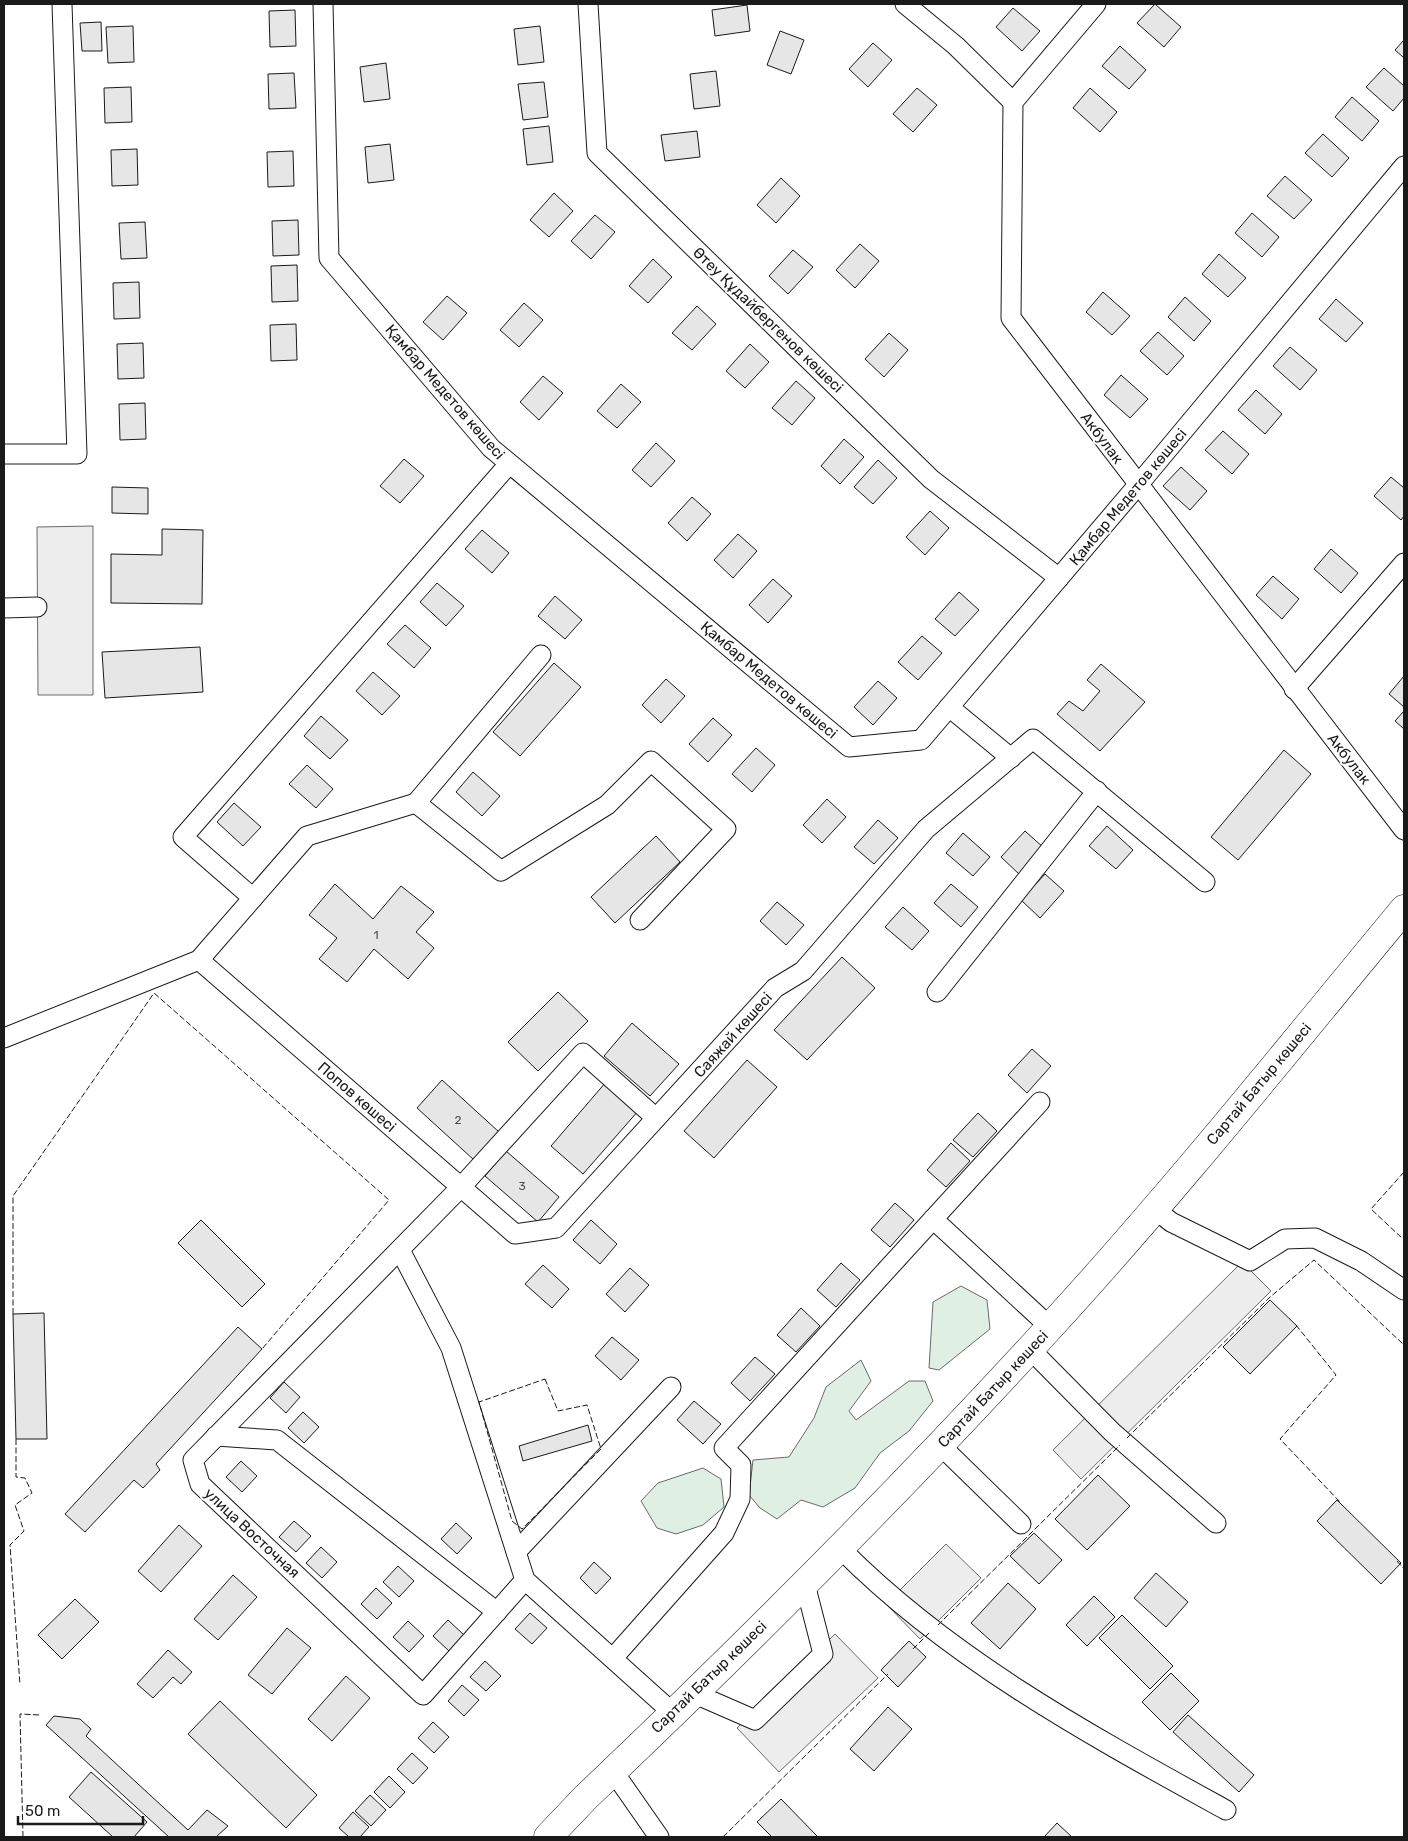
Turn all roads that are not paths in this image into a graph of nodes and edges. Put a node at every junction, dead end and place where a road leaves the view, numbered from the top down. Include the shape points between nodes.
1 (62, 4) edge
2 (323, 4) edge
3 (588, 4) edge
4 (905, 4) edge
5 (1096, 4) edge
6 (1012, 102) junction
7 (1404, 166) edge
8 (4, 454) edge
9 (509, 464) junction
10 (1138, 485) junction
11 (1404, 563) edge
12 (1059, 578) junction
13 (4, 608) edge
14 (37, 608) dead end
15 (541, 655) dead end
16 (1294, 689) junction
17 (949, 707) junction
18 (1011, 758) junction
19 (1097, 792) junction
20 (416, 803) junction
21 (1404, 830) edge
22 (1205, 882) dead end
23 (252, 898) junction
24 (1404, 909) edge
25 (640, 920) dead end
26 (198, 960) junction
27 (937, 992) dead end
28 (4, 1038) edge
29 (1040, 1102) dead end
30 (656, 1118) junction
31 (461, 1187) junction
32 (1155, 1209) junction
33 (933, 1219) junction
34 (515, 1234) joint
35 (400, 1250) junction
36 (1404, 1290) edge
37 (1050, 1327) junction
38 (1030, 1349) junction
39 (671, 1387) dead end
40 (216, 1436) junction
41 (940, 1445) junction
42 (1216, 1523) dead end
43 (1021, 1524) dead end
44 (841, 1549) junction
45 (516, 1552) junction
46 (525, 1580) junction
47 (804, 1584) junction
48 (497, 1612) junction
49 (613, 1658) junction
50 (693, 1693) junction
51 (673, 1713) junction
52 (613, 1771) junction
53 (1226, 1810) dead end
54 (655, 1836) edge
55 (548, 1837) edge

1 - 8 street via 77,454
2 - 9 street, Қамбар Медетов көшесі via 329,258 491,448
3 - 12 street, Өтеу Құдайбергенов көшесі via 597,154 931,479
4 - 6 street via 956,46
5 - 6 street
6 - 10 street, Акбулак via 1011,318
7 - 10 street, Қамбар Медетов көшесі
9 - 17 street, Қамбар Медетов көшесі via 849,747 921,740
9 - 23 street via 183,837
10 - 12 street, Қамбар Медетов көшесі
10 - 16 street, Акбулак
11 - 16 street
12 - 17 street, Қамбар Медетов көшесі
13 - 14 street
15 - 20 street
16 - 21 street, Акбулак
17 - 18 street
18 - 19 street, Саяжай көшесі via 1033,739
18 - 30 street, Саяжай көшесі via 926,829 803,971 775,988
19 - 22 street
19 - 27 street
20 - 23 street via 307,836
20 - 25 street via 501,871 607,805 651,760 726,829
23 - 26 street
24 - 32 highway, Сартай Батыр көшесі
26 - 28 street
26 - 31 street, Попов көшесі
29 - 33 street
30 - 31 street, улица Восточная via 583,1053
30 - 34 street, Саяжай көшесі via 556,1228
31 - 34 street, Попов көшесі
31 - 35 street, улица Восточная
32 - 36 street via 1171,1222 1250,1261 1285,1239 1315,1238 1362,1261
32 - 37 highway, Сартай Батыр көшесі
33 - 37 street
33 - 49 street via 724,1448 741,1466 740,1499 724,1533
35 - 40 street, улица Восточная
35 - 45 street via 451,1348
37 - 38 highway, Сартай Батыр көшесі
38 - 41 highway, Сартай Батыр көшесі
38 - 42 street via 1112,1432
39 - 45 street
40 - 48 street via 277,1440
40 - 48 street, улица Восточная via 193,1460 200,1484 423,1695
41 - 43 street
41 - 44 highway, Сартай Батыр көшесі
44 - 47 highway, Сартай Батыр көшесі
44 - 53 street via 886,1594 978,1664 1095,1738
45 - 46 street
46 - 48 street, улица Восточная
46 - 49 street
47 - 50 highway, Сартай Батыр көшесі
47 - 50 street via 823,1654 754,1720
49 - 51 street
50 - 51 highway, Сартай Батыр көшесі
51 - 52 highway, Сартай Батыр көшесі
52 - 54 street
52 - 55 highway, Сартай Батыр көшесі

